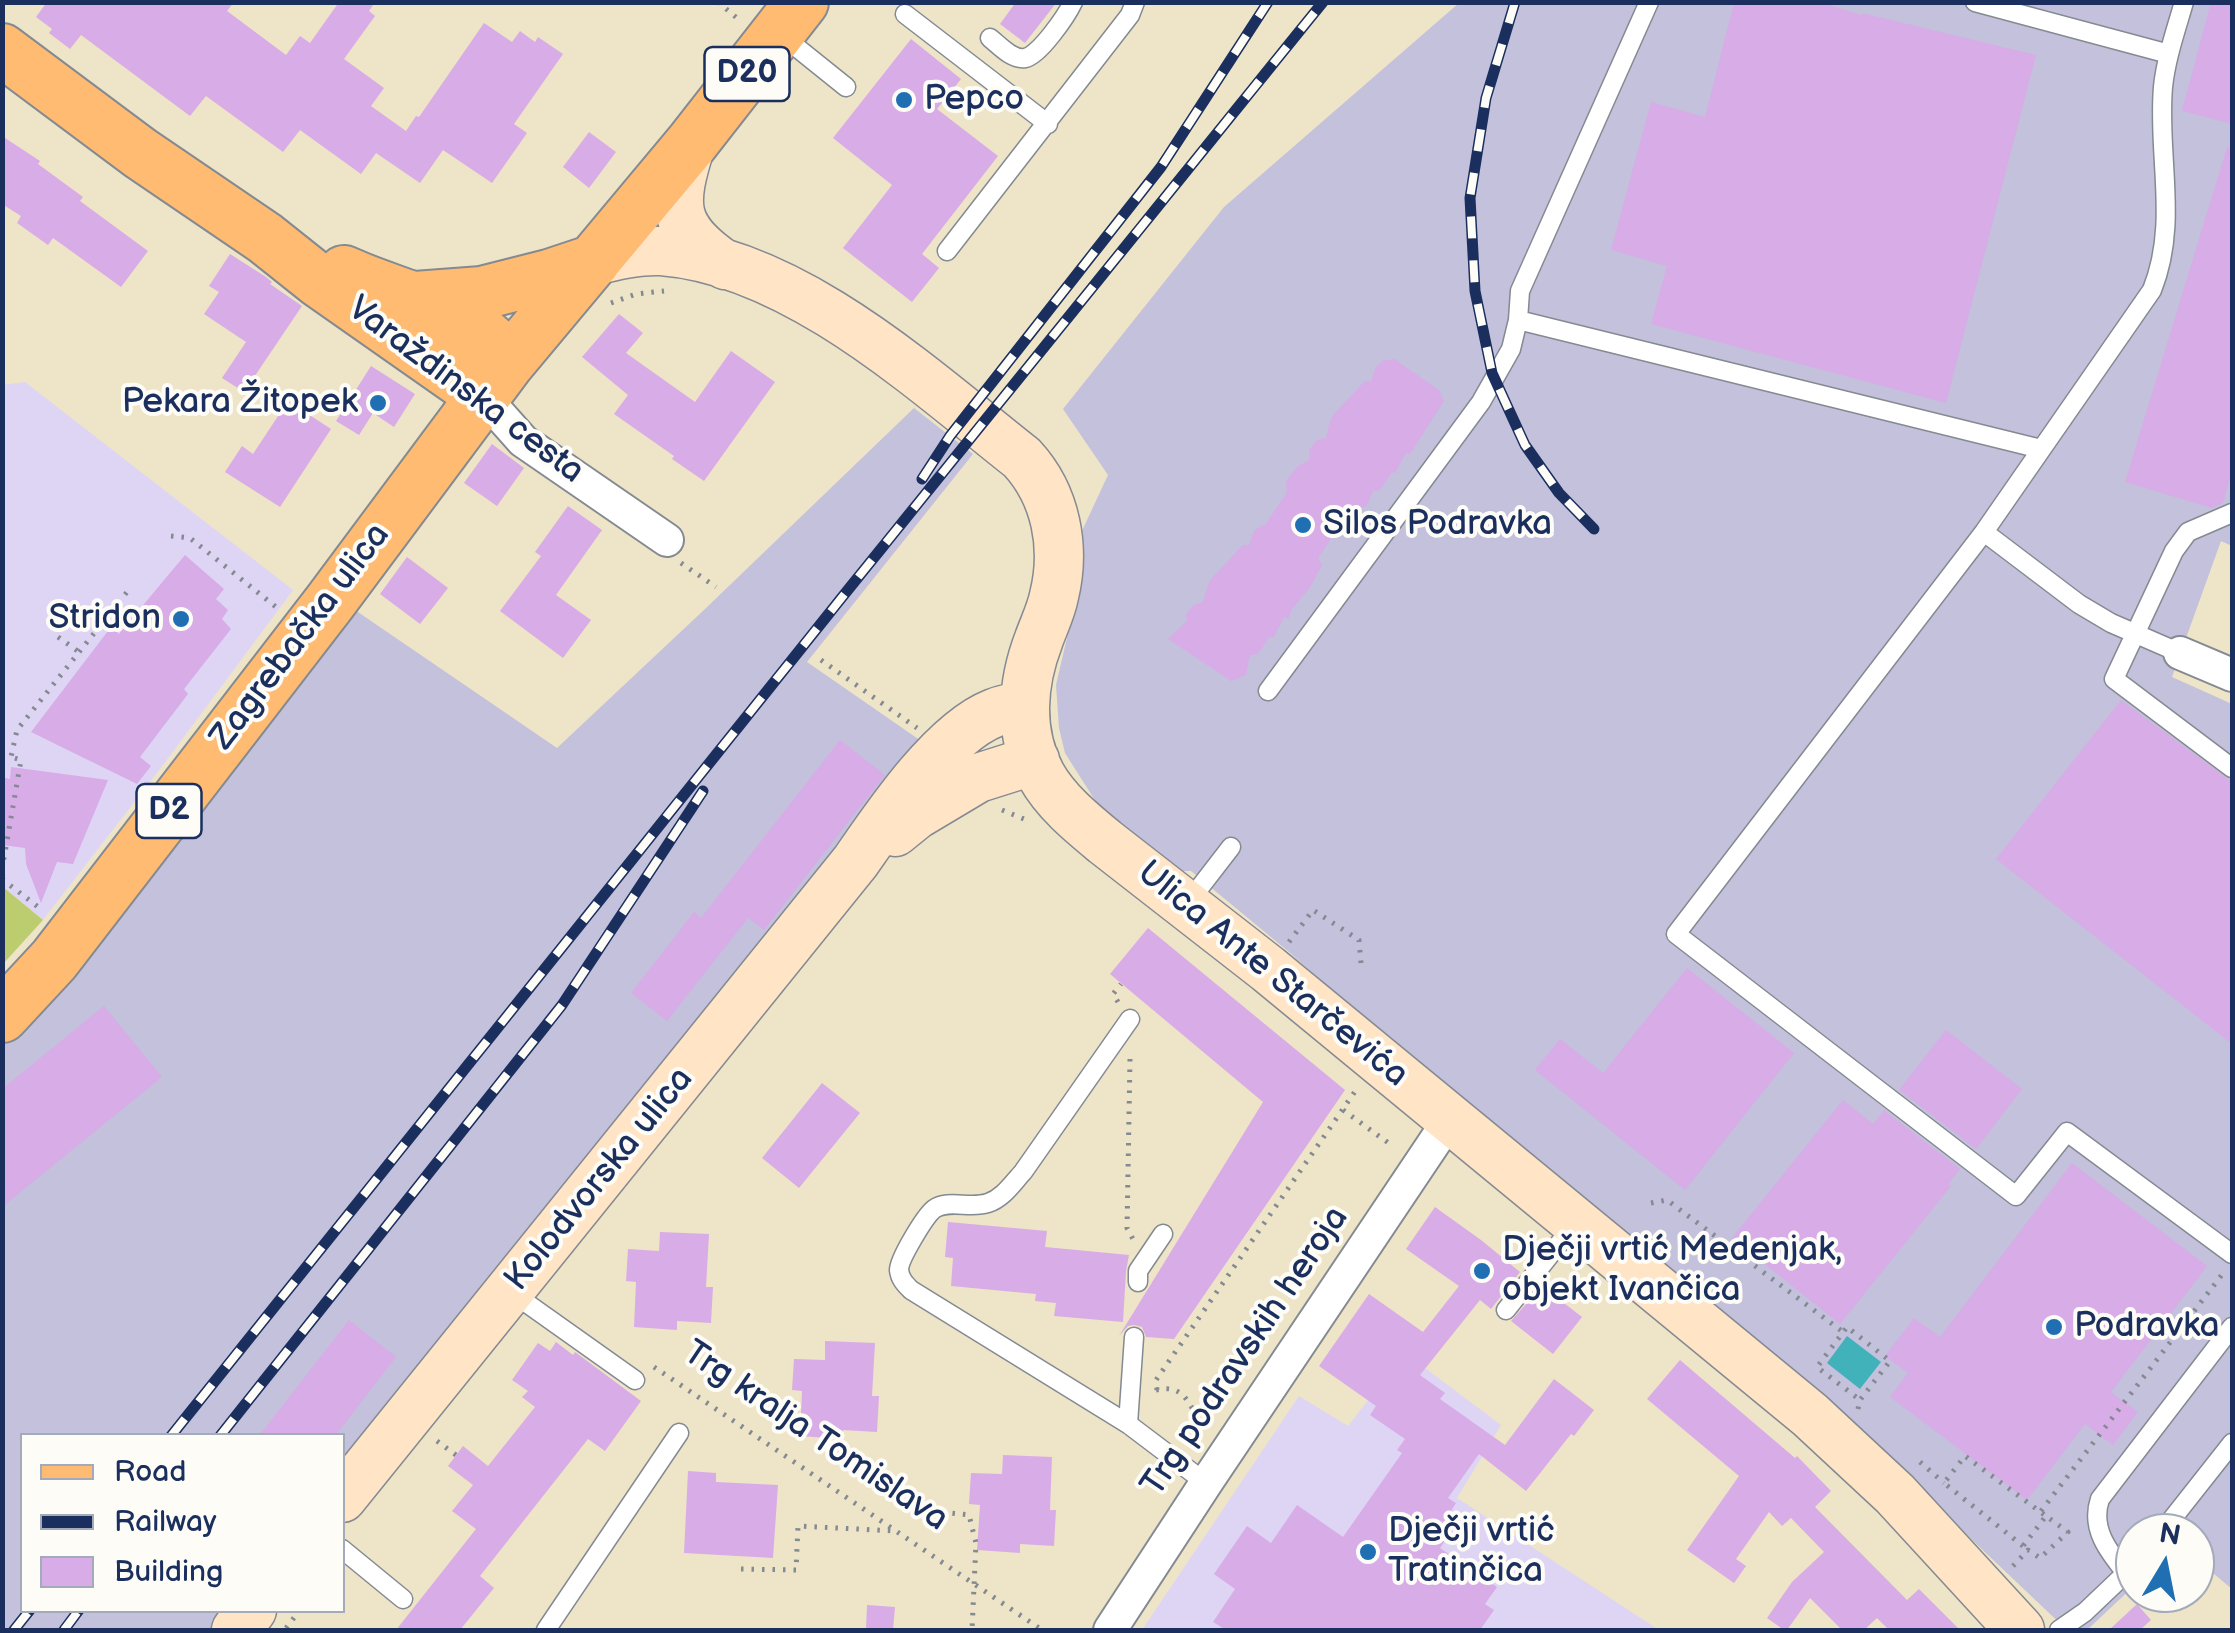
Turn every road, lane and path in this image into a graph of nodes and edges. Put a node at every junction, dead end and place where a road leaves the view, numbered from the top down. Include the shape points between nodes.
1 (718, 2) edge
2 (1073, 2) edge
3 (1134, 2) edge
4 (1650, 2) edge
5 (1974, 2) edge
6 (2184, 2) edge
7 (904, 14) dead end
8 (776, 21) edge
9 (990, 38) dead end
10 (2170, 54) junction
11 (9, 68) edge
12 (846, 87) dead end
13 (1048, 124) junction
14 (690, 144) junction
15 (264, 238) junction
16 (948, 251) dead end
17 (594, 261) junction
18 (726, 265) junction
19 (673, 291) dead end
20 (410, 299) junction
21 (597, 313) dead end
22 (1518, 320) junction
23 (496, 380) junction
24 (2041, 449) junction
25 (2232, 513) edge
26 (1984, 532) junction
27 (172, 536) dead end
28 (668, 540) joint
29 (716, 587) dead end
30 (127, 592) dead end
31 (286, 615) dead end
32 (2135, 633) junction
33 (58, 637) dead end
34 (79, 652) junction
35 (2180, 653) joint
36 (822, 660) dead end
37 (2232, 675) edge
38 (1268, 691) dead end
39 (1024, 706) junction
40 (923, 732) dead end
41 (2, 756) edge
42 (11, 758) junction
43 (1035, 760) junction
44 (2232, 768) edge
45 (1232, 847) dead end
46 (856, 862) junction
47 (2, 870) edge
48 (2, 878) edge
49 (1187, 904) junction
50 (52, 918) dead end
51 (1295, 934) dead end
52 (1361, 963) dead end
53 (1121, 984) dead end
54 (2, 1016) edge
55 (1130, 1019) junction
56 (1360, 1084) dead end
57 (1342, 1110) junction
58 (1450, 1120) junction
59 (1394, 1147) dead end
60 (1650, 1203) dead end
61 (1576, 1223) junction
62 (1163, 1234) dead end
63 (2230, 1261) edge
64 (1145, 1262) junction
65 (1138, 1282) dead end
66 (510, 1291) junction
67 (1506, 1310) dead end
68 (2232, 1327) edge
69 (1843, 1332) junction
70 (1134, 1337) dead end
71 (650, 1365) dead end
72 (634, 1380) dead end
73 (1860, 1400) junction
74 (1871, 1421) dead end
75 (1128, 1424) junction
76 (1206, 1430) dead end
77 (679, 1432) dead end
78 (437, 1441) dead end
79 (2232, 1443) edge
80 (456, 1455) dead end
81 (1915, 1458) dead end
82 (1206, 1483) junction
83 (1944, 1483) junction
84 (345, 1494) edge
85 (942, 1512) dead end
86 (2043, 1513) junction
87 (2177, 1513) edge
88 (896, 1532) junction
89 (2025, 1548) junction
90 (345, 1551) edge
91 (2115, 1556) edge
92 (2011, 1568) dead end
93 (741, 1569) dead end
94 (2115, 1582) edge
95 (974, 1584) junction
96 (403, 1599) dead end
97 (546, 1630) edge
98 (972, 1630) edge
99 (1042, 1630) edge
100 (1110, 1630) edge
101 (2020, 1630) edge
102 (2060, 1630) edge

1 - 8 path
2 - 9 lane via 1032,56 1015,56
3 - 13 lane
4 - 22 lane via 1520,291
5 - 10 lane
6 - 10 lane
7 - 13 lane
8 - 12 lane
8 - 14 main road, D20
10 - 24 lane via 2163,86 2167,232 2161,268 2140,309
11 - 15 main road, Varaždinska cesta
13 - 16 lane
14 - 17 main road, D20
14 - 18 main road, Ulica Ante Starčevića via 678,188 685,228
15 - 20 main road, Varaždinska cesta
15 - 23 main road, Varaždinska cesta via 319,281
17 - 18 main road, Ulica Ante Starčevića via 660,251
17 - 20 main road via 482,293
17 - 23 main road, D20
18 - 39 main road, Ulica Ante Starčevića via 779,286 854,330 1036,474 1054,516 1060,557
19 - 21 path via 636,294
20 - 23 main road, Varaždinska cesta via 480,331 502,350
22 - 24 lane
22 - 38 lane via 1511,349 1481,402
23 - 28 street, Varaždinska cesta via 523,440
23 - 54 main road, Zagrebačka ulica / D2 via 54,960
24 - 26 lane
25 - 32 lane via 2188,532
26 - 32 lane via 2079,604
26 - 63 lane via 1676,934 2016,1196 2066,1132
27 - 31 path via 190,538
28 - 29 path via 672,556
30 - 34 path
32 - 35 lane
32 - 44 lane via 2114,679
33 - 34 path
34 - 42 path via 17,730
35 - 37 street
36 - 40 path
39 - 43 main road, Ulica Ante Starčevića
39 - 46 main road, Kolodvorska ulica via 993,713 956,737
41 - 42 path
42 - 47 path via 21,760
43 - 46 main road, Kolodvorska ulica via 962,787
43 - 49 main road, Ulica Ante Starčevića via 1080,822
45 - 49 lane
46 - 66 main road, Kolodvorska ulica
48 - 50 path
49 - 58 main road, Ulica Ante Starčevića via 1313,997
51 - 52 path via 1313,910 1359,940
53 - 55 path via 1113,994
55 - 64 path via 1127,1228
55 - 75 lane via 1003,1195 986,1204 932,1210 899,1272 911,1290
56 - 57 path
57 - 59 path
57 - 76 path via 1156,1380 1156,1390 1184,1396
58 - 61 main road, Ulica Ante Starčevića
58 - 82 street, Trg podravskih heroja
60 - 69 path via 1668,1200
61 - 67 lane
61 - 101 main road, Ulica Ante Starčevića via 1620,1249 1810,1415 1895,1494
62 - 64 lane
63 - 86 path
64 - 65 lane
66 - 72 lane
66 - 84 main road, Kolodvorska ulica
68 - 91 lane via 2100,1499 2098,1527
69 - 73 path via 1817,1366
69 - 73 path via 1847,1327 1890,1361
70 - 75 lane
71 - 88 path, Trg kralja Tomislava
73 - 74 path via 1857,1408
75 - 82 lane
77 - 97 lane, Trg kralja Tomislava
78 - 80 path
79 - 87 lane
81 - 83 path
82 - 100 street, Trg podravskih heroja
83 - 86 path via 1965,1456
83 - 89 path
85 - 95 path via 968,1515 976,1543
86 - 89 path
86 - 89 path via 2068,1532 2040,1558
88 - 93 path via 798,1526 796,1570
88 - 95 path, Trg kralja Tomislava
89 - 92 path
90 - 96 lane
94 - 102 lane
95 - 98 path
95 - 99 path, Trg kralja Tomislava

